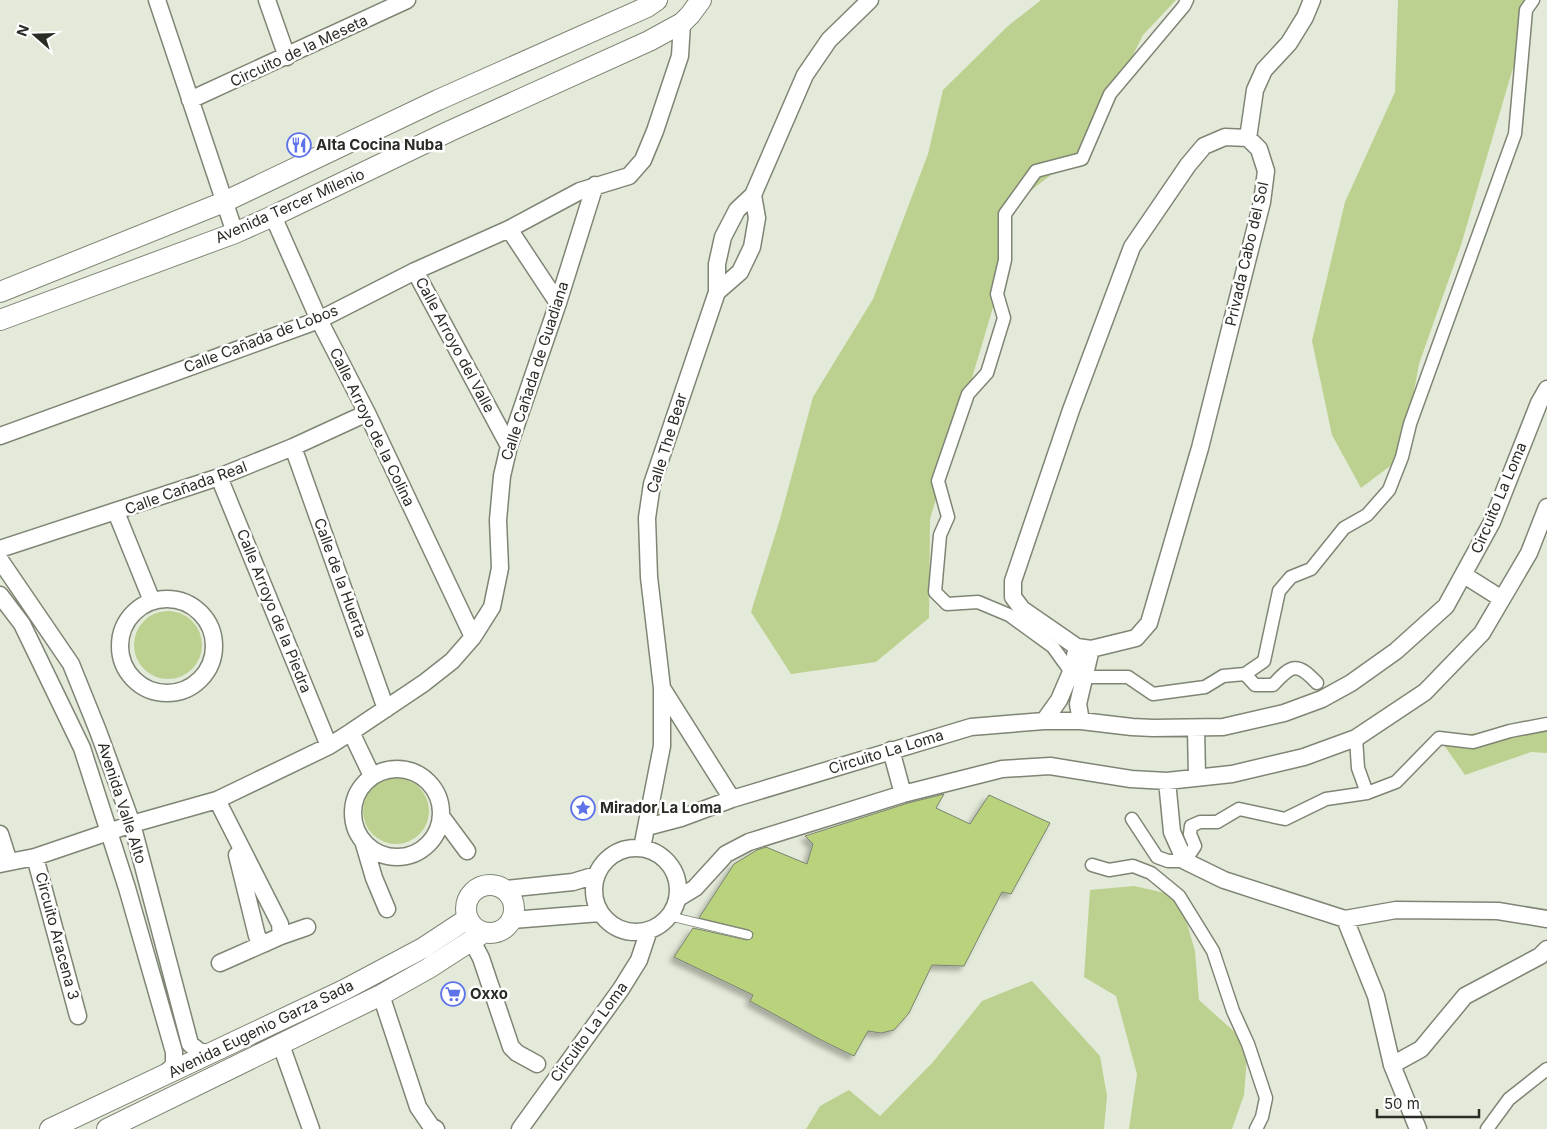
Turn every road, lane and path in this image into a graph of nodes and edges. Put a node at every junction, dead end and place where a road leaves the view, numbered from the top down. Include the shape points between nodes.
1 (157, 0) edge
2 (267, 0) edge
3 (407, 0) edge
4 (657, 0) edge
5 (701, 0) edge
6 (870, 0) edge
7 (1187, 0) edge
8 (1312, 0) edge
9 (1533, 0) edge
10 (387, 5) edge
11 (682, 23) junction
12 (286, 57) junction
13 (190, 100) junction
14 (438, 100) junction
15 (450, 131) junction
16 (1248, 138) junction
17 (595, 185) junction
18 (753, 195) junction
19 (224, 202) junction
20 (273, 216) junction
21 (510, 228) junction
22 (235, 232) junction
23 (415, 272) junction
24 (34, 280) junction
25 (0, 292) edge
26 (717, 292) junction
27 (558, 303) junction
28 (44, 304) junction
29 (0, 320) edge
30 (319, 320) junction
31 (1547, 389) edge
32 (367, 413) junction
33 (0, 436) edge
34 (509, 446) junction
35 (293, 447) junction
36 (219, 477) junction
37 (1547, 506) edge
38 (116, 512) junction
39 (0, 550) edge
40 (0, 560) edge
41 (1464, 575) junction
42 (0, 595) edge
43 (1502, 599) junction
44 (152, 601) junction
45 (473, 637) junction
46 (1084, 648) junction
47 (1077, 674) junction
48 (1245, 674) junction
49 (1317, 683) dead end
50 (662, 688) junction
51 (386, 709) junction
52 (1044, 721) junction
53 (1081, 721) junction
54 (1547, 724) edge
55 (1196, 728) junction
56 (351, 732) junction
57 (1356, 738) junction
58 (329, 746) junction
59 (891, 750) junction
60 (372, 776) junction
61 (1197, 777) junction
62 (1159, 780) junction
63 (1367, 793) junction
64 (903, 794) junction
65 (732, 799) junction
66 (217, 800) junction
67 (442, 816) junction
68 (1132, 819) dead end
69 (132, 824) junction
70 (229, 826) junction
71 (647, 827) junction
72 (109, 832) junction
73 (0, 834) edge
74 (364, 844) junction
75 (642, 848) junction
76 (467, 851) dead end
77 (35, 856) junction
78 (1185, 861) junction
79 (1168, 862) junction
80 (4, 863) edge
81 (1092, 865) dead end
82 (1151, 874) junction
83 (596, 875) junction
84 (505, 889) junction
85 (677, 899) junction
86 (387, 910) dead end
87 (600, 913) junction
88 (669, 916) junction
89 (1345, 919) junction
90 (1547, 919) edge
91 (467, 920) junction
92 (512, 920) junction
93 (307, 927) dead end
94 (649, 930) junction
95 (748, 936) dead end
96 (478, 937) junction
97 (274, 939) junction
98 (1547, 949) edge
99 (220, 963) dead end
100 (381, 995) junction
101 (348, 999) junction
102 (78, 1016) dead end
103 (281, 1045) junction
104 (210, 1054) junction
105 (537, 1064) dead end
106 (1392, 1065) junction
107 (1547, 1069) edge
108 (162, 1077) junction
109 (50, 1129) edge
110 (107, 1129) edge
111 (311, 1129) edge
112 (436, 1129) edge
113 (520, 1129) edge
114 (1256, 1129) edge
115 (1418, 1129) edge
116 (1488, 1129) edge

1 - 13 street
2 - 12 street
3 - 10 street, Circuito de la Meseta
4 - 14 street, Avenida Tercer Milenio
5 - 11 street, Avenida Tercer Milenio
6 - 18 street, Calle The Bear via 828,40 805,75
7 - 47 street via 1110,94 1082,159 1036,171 1005,214 1005,260 997,294 1004,318 987,373 968,394 938,481 948,517 940,534 935,592 947,604 978,602 1009,615 1054,647
8 - 16 street via 1289,43 1264,70 1255,90
9 - 48 street via 1526,10 1515,134 1389,490 1367,514 1344,528 1311,569 1291,577 1279,591 1264,661
10 - 12 street, Circuito de la Meseta
11 - 15 street, Avenida Tercer Milenio
11 - 17 street via 680,56 643,160 629,176
12 - 13 street, Circuito de la Meseta
13 - 19 street
14 - 15 street
14 - 19 street, Avenida Tercer Milenio
15 - 20 street, Avenida Tercer Milenio
16 - 46 street, Privada Cabo del Sol via 1259,149 1266,171 1262,202 1200,448 1149,622 1136,638
16 - 46 street via 1225,137 1204,146 1132,246 1012,581 1013,597 1022,609
17 - 21 street, Calle Cañada de Lobos
17 - 27 street, Calle Cañada de Guadiana
18 - 26 street, Calle The Bear via 737,210 723,237 717,264
18 - 26 street via 757,218 752,247 740,272
19 - 22 street
19 - 24 street, Avenida Tercer Milenio
20 - 22 street, Avenida Tercer Milenio
20 - 30 street, Calle Arroyo de la Colina
21 - 23 street, Calle Cañada de Lobos
21 - 27 street
22 - 28 street, Avenida Tercer Milenio
23 - 30 street, Calle Cañada de Lobos
23 - 34 street, Calle Arroyo del Valle
24 - 25 street, Avenida Tercer Milenio
24 - 28 street
26 - 50 street, Calle The Bear via 652,484 647,518 649,578
27 - 34 street, Calle Cañada de Guadiana
28 - 29 street, Avenida Tercer Milenio
30 - 32 street, Calle Arroyo de la Colina
30 - 33 street, Calle Cañada de Lobos
31 - 41 street, Circuito La Loma via 1492,522
32 - 35 street, Calle Cañada Real
32 - 45 street, Calle Arroyo de la Colina
34 - 45 street, Calle Cañada de Guadiana via 502,476 498,520 500,568 492,607
35 - 36 street, Calle Cañada Real
35 - 51 street, Calle de la Huerta
36 - 38 street, Calle Cañada Real
36 - 58 street, Calle Arroyo de la Piedra
37 - 43 street via 1529,553
38 - 39 street, Calle Cañada Real
38 - 44 street
40 - 69 street, Avenida Valle Alto via 71,664
41 - 43 street
41 - 55 street, Circuito La Loma via 1446,606 1396,651 1351,683 1322,699 1284,713 1223,727
42 - 72 street, Avenida Valle Alto via 22,624 82,748
43 - 57 street via 1482,633 1425,692
44 - 44 street via 140,607 123,628 120,640 123,663 143,687 168,694 182,691 194,685 210,666 214,637 209,623 192,605 168,598
45 - 51 street, Calle Cañada de Guadiana via 452,661
46 - 47 street
47 - 48 street via 1128,677 1154,694 1205,688 1223,676
47 - 52 street
47 - 53 street
48 - 49 street via 1254,685 1273,686 1293,668 1304,670
50 - 65 street, Calle The Bear
50 - 71 street, Calle The Bear via 662,746
51 - 56 street, Calle Cañada de Guadiana
52 - 53 street, Circuito La Loma
52 - 59 street, Circuito La Loma via 971,727
53 - 55 street, Circuito La Loma via 1132,728
54 - 63 street via 1473,742 1439,738 1396,782
55 - 61 street
56 - 58 street, Calle Cañada de Guadiana
56 - 60 street
57 - 61 street via 1304,757 1232,774
57 - 63 street via 1358,768
58 - 66 street, Calle Cañada de Guadiana
59 - 64 street
59 - 65 street, Circuito La Loma
60 - 67 street via 399,768 413,771 435,789
60 - 74 street via 357,794 352,816
61 - 62 street
62 - 64 street via 1131,779 1050,766 1002,769
62 - 78 street via 1172,832
63 - 78 street via 1326,799 1285,819 1238,809 1217,822 1200,822 1191,826 1190,834 1195,846
64 - 85 street via 736,848 726,854 695,888
65 - 71 street, Circuito La Loma
66 - 69 street, Calle Cañada de Guadiana
66 - 70 street
67 - 74 street via 430,842 406,856 391,857 377,853
67 - 76 street
68 - 79 street via 1157,857
69 - 72 street, Calle Cañada de Guadiana
69 - 104 street, Avenida Valle Alto via 190,1044
70 - 97 street via 280,924
70 - 97 street via 258,936 260,940
71 - 75 street, Calle The Bear
72 - 77 street, Calle Cañada de Guadiana
72 - 108 street, Avenida Valle Alto via 174,1052 174,1065
73 - 80 street
74 - 86 street
75 - 83 street via 627,848 614,854 603,862
75 - 85 street via 658,854 671,866 677,882
77 - 80 street, Calle Cañada de Guadiana
77 - 102 street, Circuito Aracena 3
78 - 79 street
78 - 89 street via 1224,880
79 - 82 street
81 - 82 street via 1109,870 1133,866
82 - 114 street via 1179,896 1213,951 1266,1098
83 - 84 street via 574,882
83 - 87 street via 594,894
84 - 91 street via 489,884 474,890 467,898
84 - 92 street via 514,903
85 - 88 street
87 - 92 street
87 - 94 street via 621,930
88 - 94 street
88 - 95 lane
89 - 90 street via 1396,910 1498,911
89 - 106 street via 1376,996
91 - 96 street
91 - 101 street, Avenida Eugenio Garza Sada
92 - 96 street via 504,929
93 - 97 street
94 - 113 street, Circuito La Loma via 639,960 621,989
96 - 100 street, Avenida Eugenio Garza Sada
96 - 105 street via 481,958 511,1047
97 - 99 street
98 - 106 street via 1540,956 1465,996 1421,1049
100 - 101 street, Avenida Eugenio Garza Sada
100 - 112 street via 418,1107
101 - 103 street, Avenida Eugenio Garza Sada
101 - 104 street, Avenida Eugenio Garza Sada
103 - 110 street, Avenida Eugenio Garza Sada
103 - 111 street
104 - 108 street, Avenida Eugenio Garza Sada
106 - 115 street
107 - 116 street via 1509,1099
108 - 109 street, Avenida Eugenio Garza Sada

